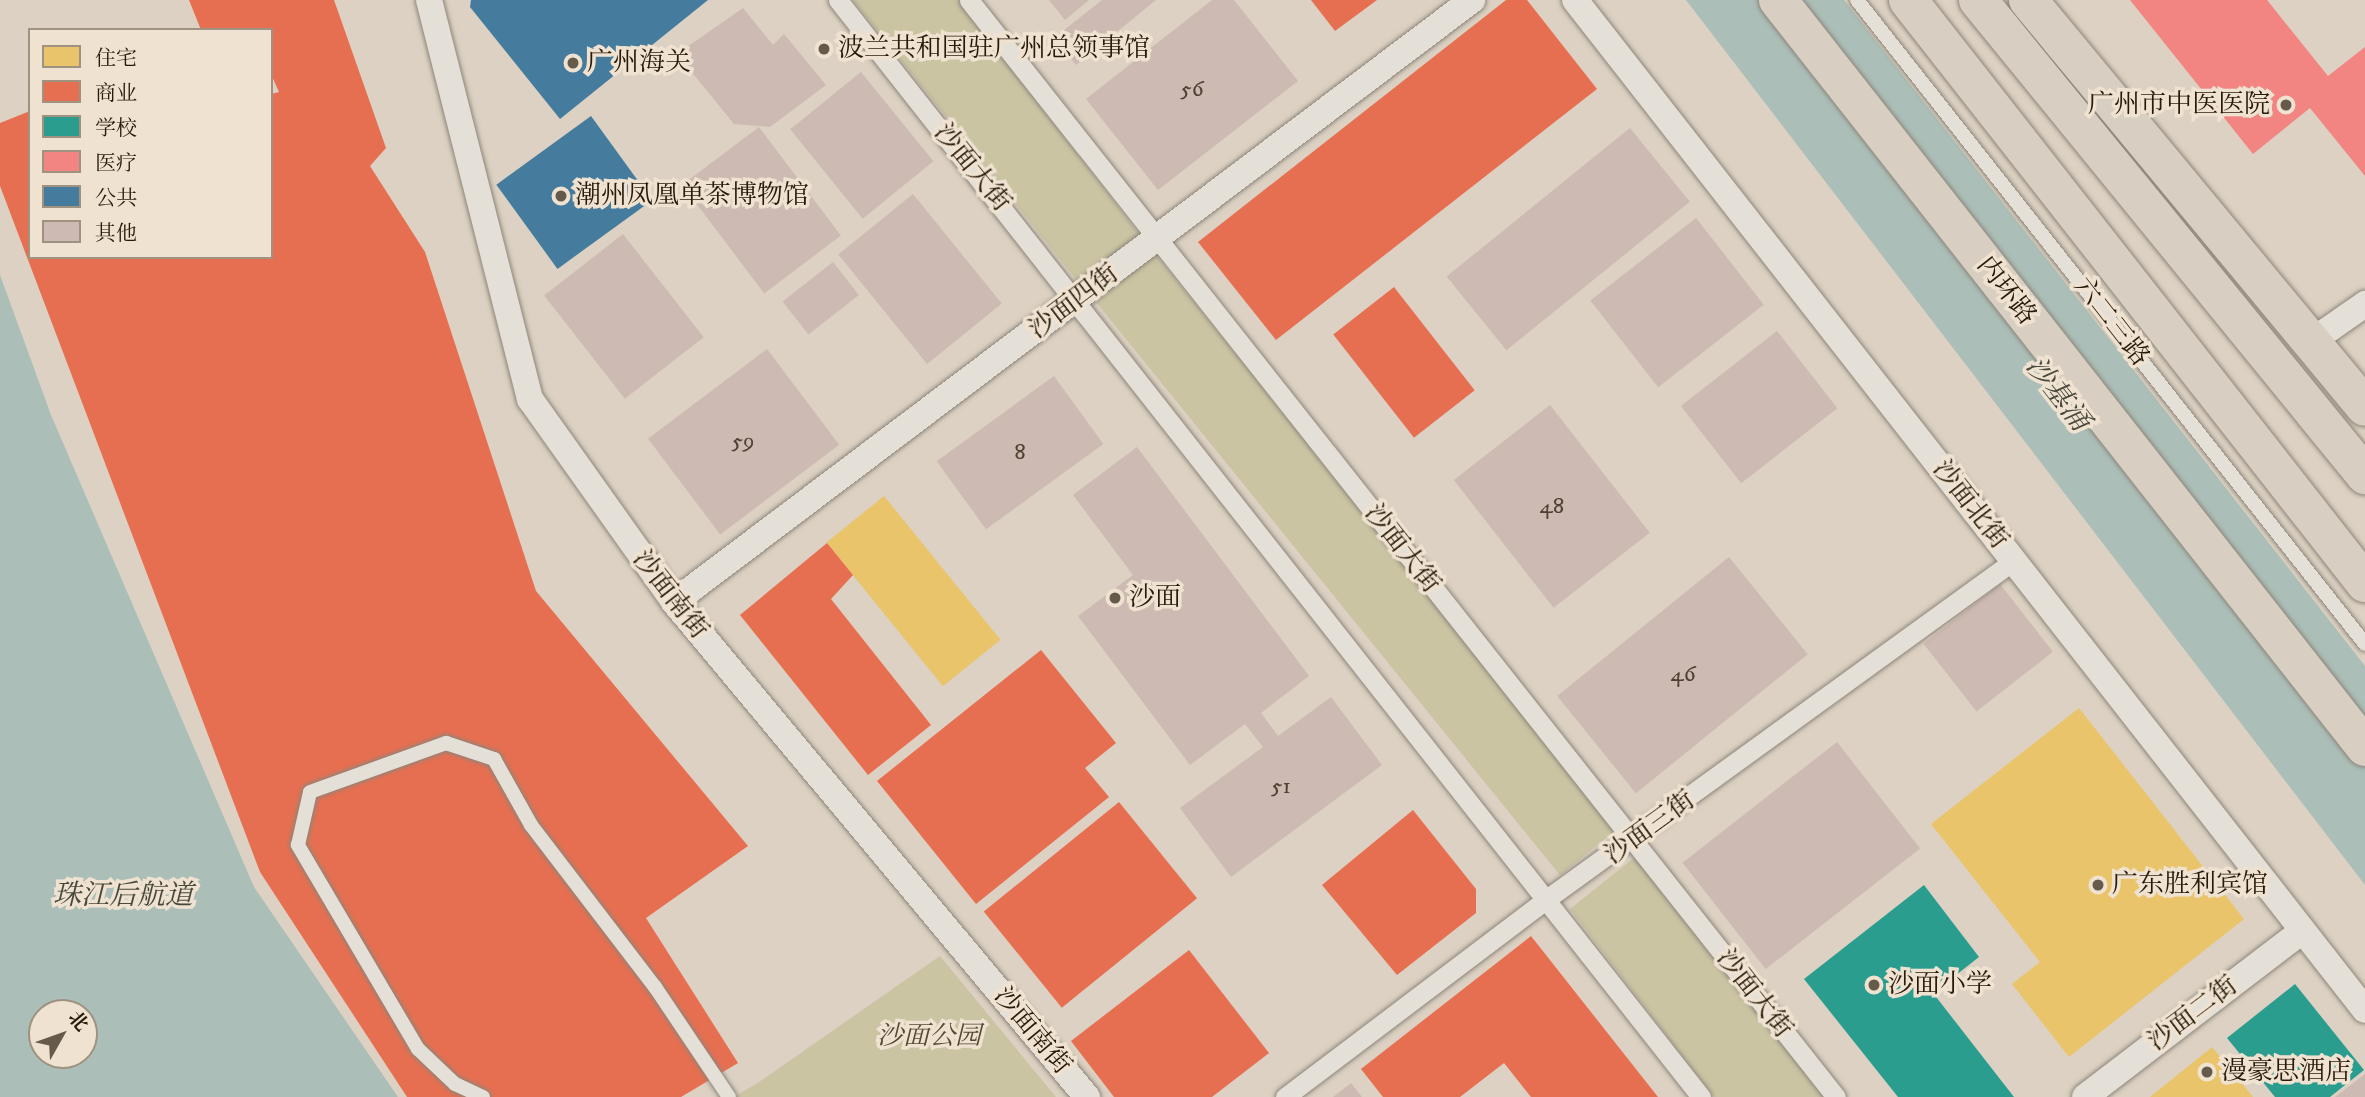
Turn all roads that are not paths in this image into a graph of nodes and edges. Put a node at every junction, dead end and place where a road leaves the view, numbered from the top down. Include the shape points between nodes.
1 (429, 0) edge
2 (838, 0) edge
3 (970, 0) edge
4 (1472, 0) edge
5 (1575, 0) edge
6 (1777, 0) edge
7 (1857, 0) edge
8 (1908, 0) edge
9 (1978, 0) edge
10 (2028, 0) edge
11 (1157, 241) junction
12 (1078, 300) junction
13 (2365, 304) edge
14 (2312, 341) junction
15 (2365, 407) edge
16 (2365, 475) edge
17 (2015, 560) junction
18 (2365, 583) edge
19 (674, 602) junction
20 (2365, 644) edge
21 (2365, 747) edge
22 (1633, 841) junction
23 (1548, 898) junction
24 (2302, 931) junction
25 (2365, 1010) edge
26 (483, 1097) edge
27 (729, 1097) edge
28 (1087, 1097) edge
29 (1285, 1097) edge
30 (1701, 1097) edge
31 (1836, 1097) edge
32 (2085, 1097) edge

1 - 19 street, 沙面南街 via 530,400
2 - 12 street, 沙面大街
3 - 11 street, 沙面大街
4 - 11 street, 沙面四街
5 - 17 street, 沙面北街
6 - 21 main road, 内环路
7 - 20 lane, 六二三路
8 - 18 main road
9 - 16 main road
10 - 14 main road
11 - 12 street, 沙面四街
11 - 22 street, 沙面大街
12 - 19 street, 沙面四街
12 - 23 street, 沙面大街
13 - 14 street
14 - 15 main road
17 - 22 street, 沙面三街
17 - 24 street, 沙面北街
19 - 28 street, 沙面南街
22 - 23 street, 沙面三街
22 - 31 street, 沙面大街
23 - 29 street, 沙面三街
23 - 30 street, 沙面大街
24 - 25 street, 沙面北街
24 - 32 street, 沙面二街
26 - 27 lane via 455,1084 418,1049 298,845 310,792 446,743 494,759 531,825 655,987

